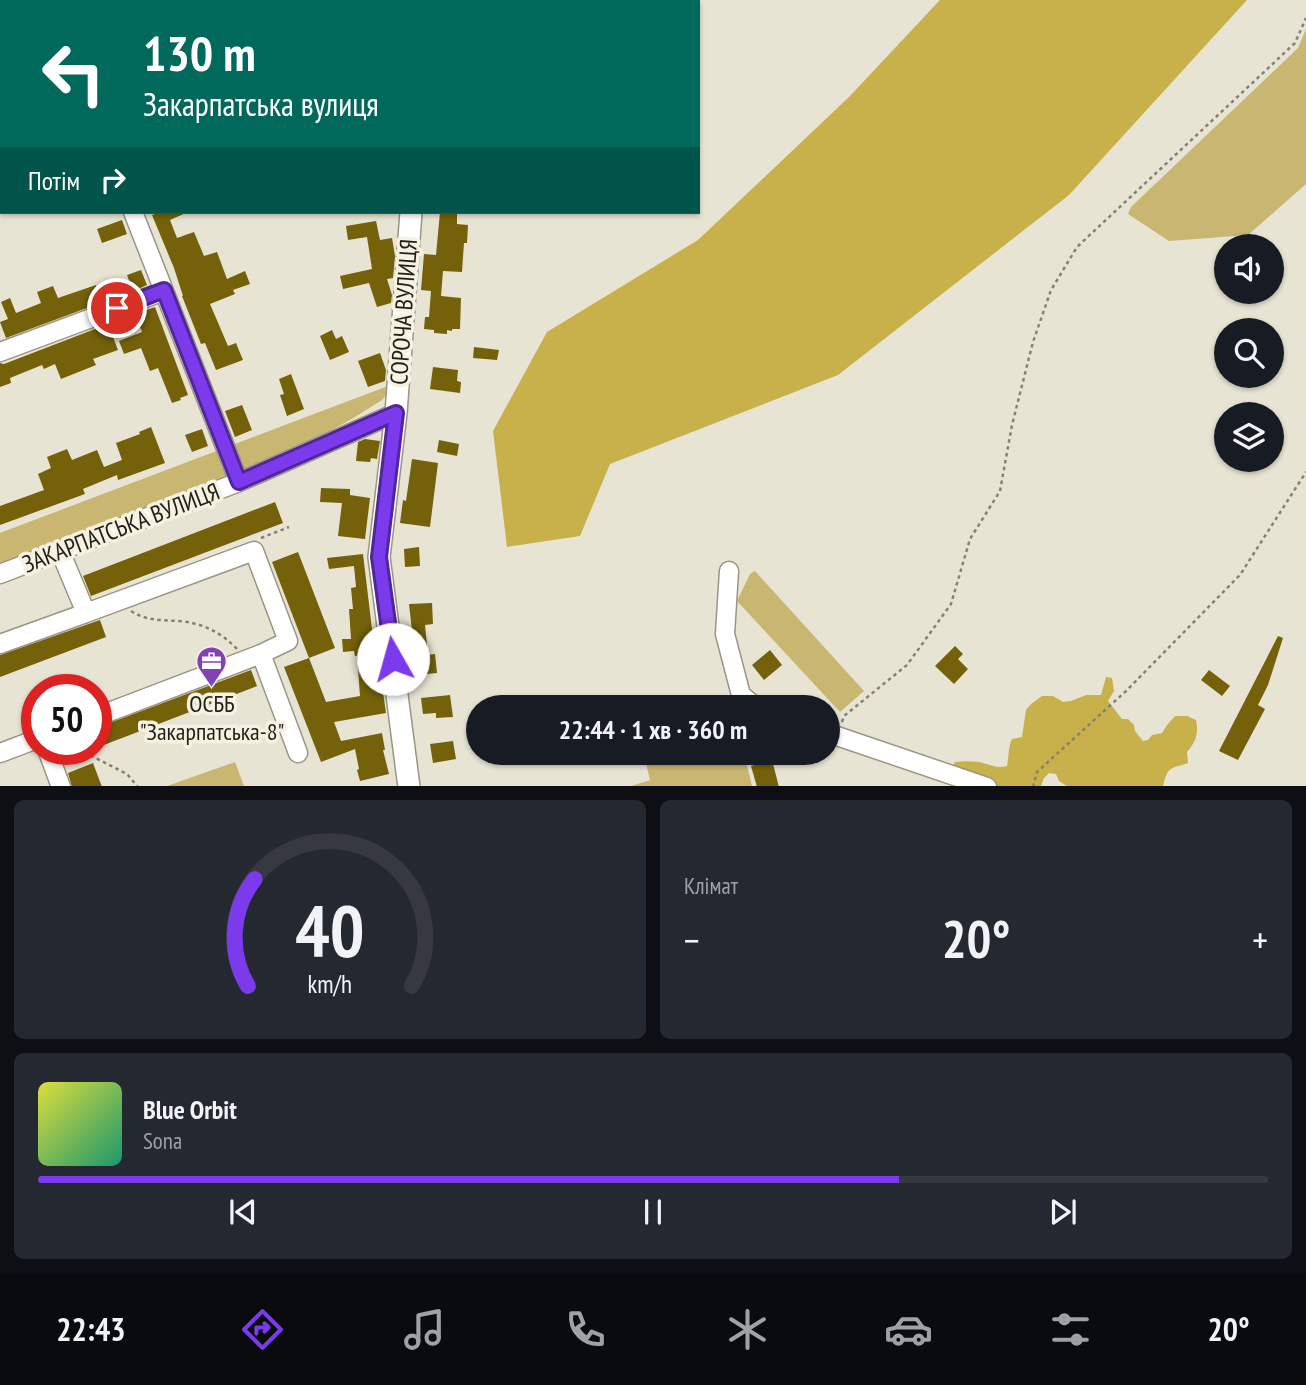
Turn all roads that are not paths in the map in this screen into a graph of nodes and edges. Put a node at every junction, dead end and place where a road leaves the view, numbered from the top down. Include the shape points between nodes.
1 (133, 214) edge
2 (411, 214) edge
3 (164, 290) junction
4 (0, 352) edge
5 (396, 413) junction
6 (239, 482) junction
7 (60, 551) junction
8 (729, 571) dead end
9 (0, 574) edge
10 (86, 613) junction
11 (0, 644) edge
12 (254, 657) junction
13 (741, 695) edge
14 (112, 711) edge
15 (840, 737) edge
16 (21, 745) edge
17 (0, 753) edge
18 (298, 753) dead end
19 (53, 765) edge
20 (61, 786) edge
21 (409, 786) edge
22 (988, 786) edge

1 - 3 street
2 - 5 main road, СОРОЧА ВУЛИЦЯ
3 - 4 street
3 - 6 street
5 - 6 street, ЗАКАРПАТСЬКА ВУЛИЦЯ
5 - 21 main road, СОРОЧА ВУЛИЦЯ via 379,557
6 - 7 street, ЗАКАРПАТСЬКА ВУЛИЦЯ
7 - 9 street, ЗАКАРПАТСЬКА ВУЛИЦЯ
7 - 10 street
8 - 13 street via 725,634
10 - 11 street
10 - 12 street via 254,551 288,641
12 - 14 street
12 - 18 street
15 - 22 street
16 - 17 street
19 - 20 street

